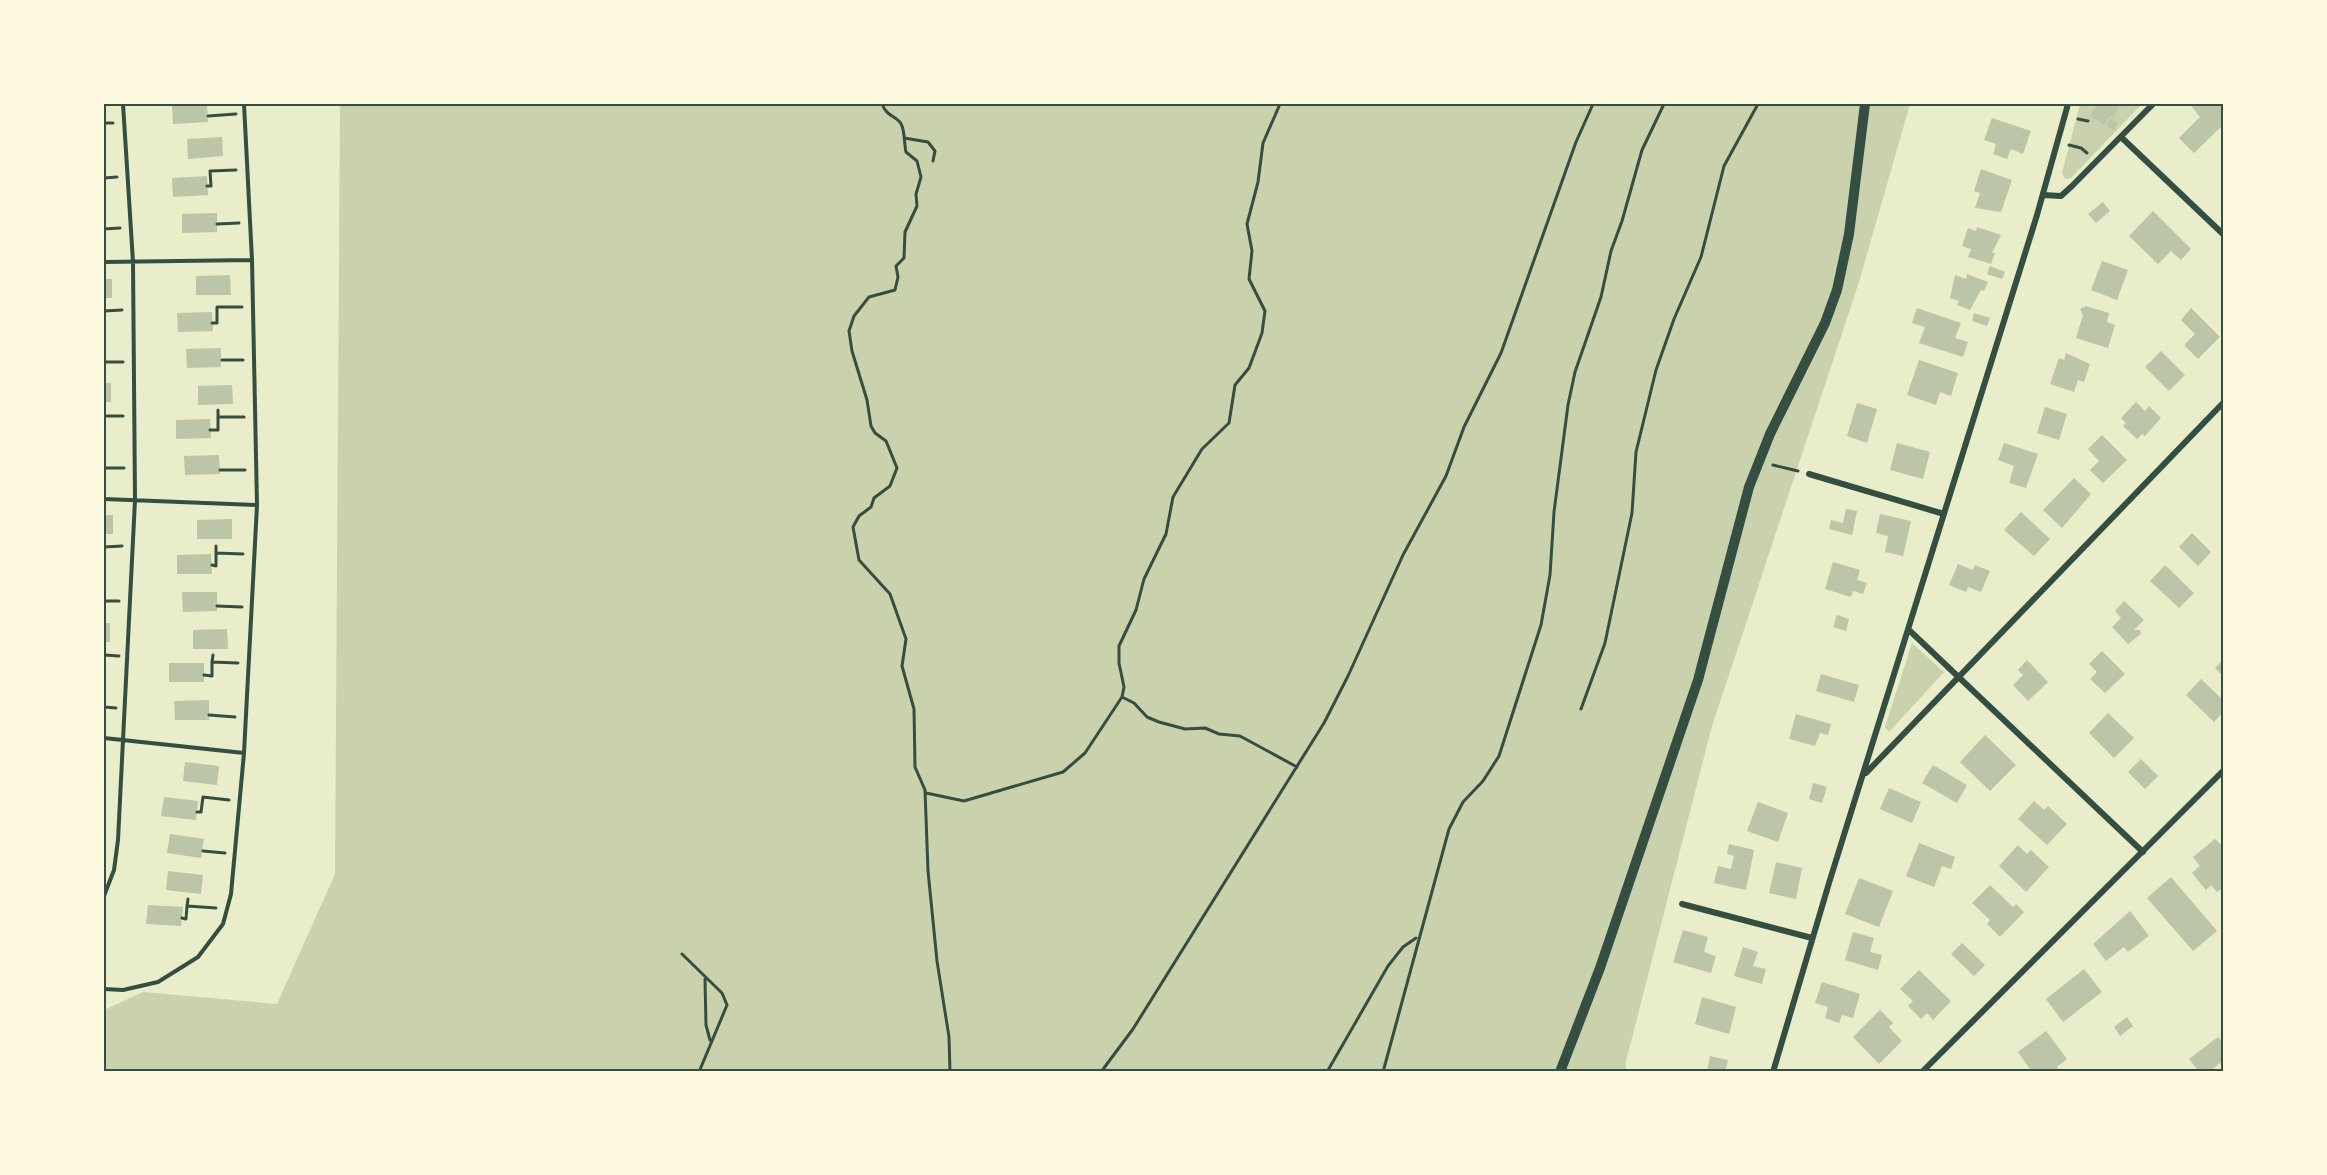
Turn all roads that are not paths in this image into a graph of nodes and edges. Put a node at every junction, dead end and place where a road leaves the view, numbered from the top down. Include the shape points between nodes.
1 (123, 104) edge
2 (244, 104) edge
3 (1864, 104) edge
4 (2068, 104) edge
5 (2153, 104) edge
6 (2121, 137) junction
7 (2043, 195) junction
8 (2223, 235) edge
9 (252, 260) junction
10 (104, 262) edge
11 (133, 262) junction
12 (2223, 402) edge
13 (1809, 474) road end
14 (104, 500) edge
15 (135, 500) junction
16 (256, 505) junction
17 (1944, 514) junction
18 (1909, 630) junction
19 (1959, 676) junction
20 (104, 738) edge
21 (122, 740) junction
22 (244, 753) junction
23 (2223, 770) edge
24 (1864, 776) junction
25 (2143, 852) junction
26 (104, 896) edge
27 (1682, 904) dead end
28 (1812, 938) junction
29 (104, 989) edge
30 (1560, 1071) edge
31 (1773, 1071) edge
32 (1922, 1071) edge

1 - 11 lane
2 - 9 lane
3 - 30 street via 1849,234 1837,290 1759,461 1739,517 1698,680 1600,968
4 - 7 street
5 - 6 street
6 - 7 street via 2061,196
6 - 8 street
7 - 17 street
9 - 11 lane
9 - 16 lane
10 - 11 lane
11 - 15 lane
12 - 19 street
13 - 17 street
14 - 15 lane
15 - 16 lane
15 - 21 lane
16 - 22 lane
17 - 18 street
18 - 19 street
18 - 24 street
19 - 24 street
19 - 25 street
20 - 21 lane
21 - 22 lane
21 - 26 lane via 118,840 114,870
22 - 29 lane via 236,854 223,924 198,957 158,982 123,990
23 - 25 street
24 - 28 street
25 - 32 street
27 - 28 street
28 - 31 street

